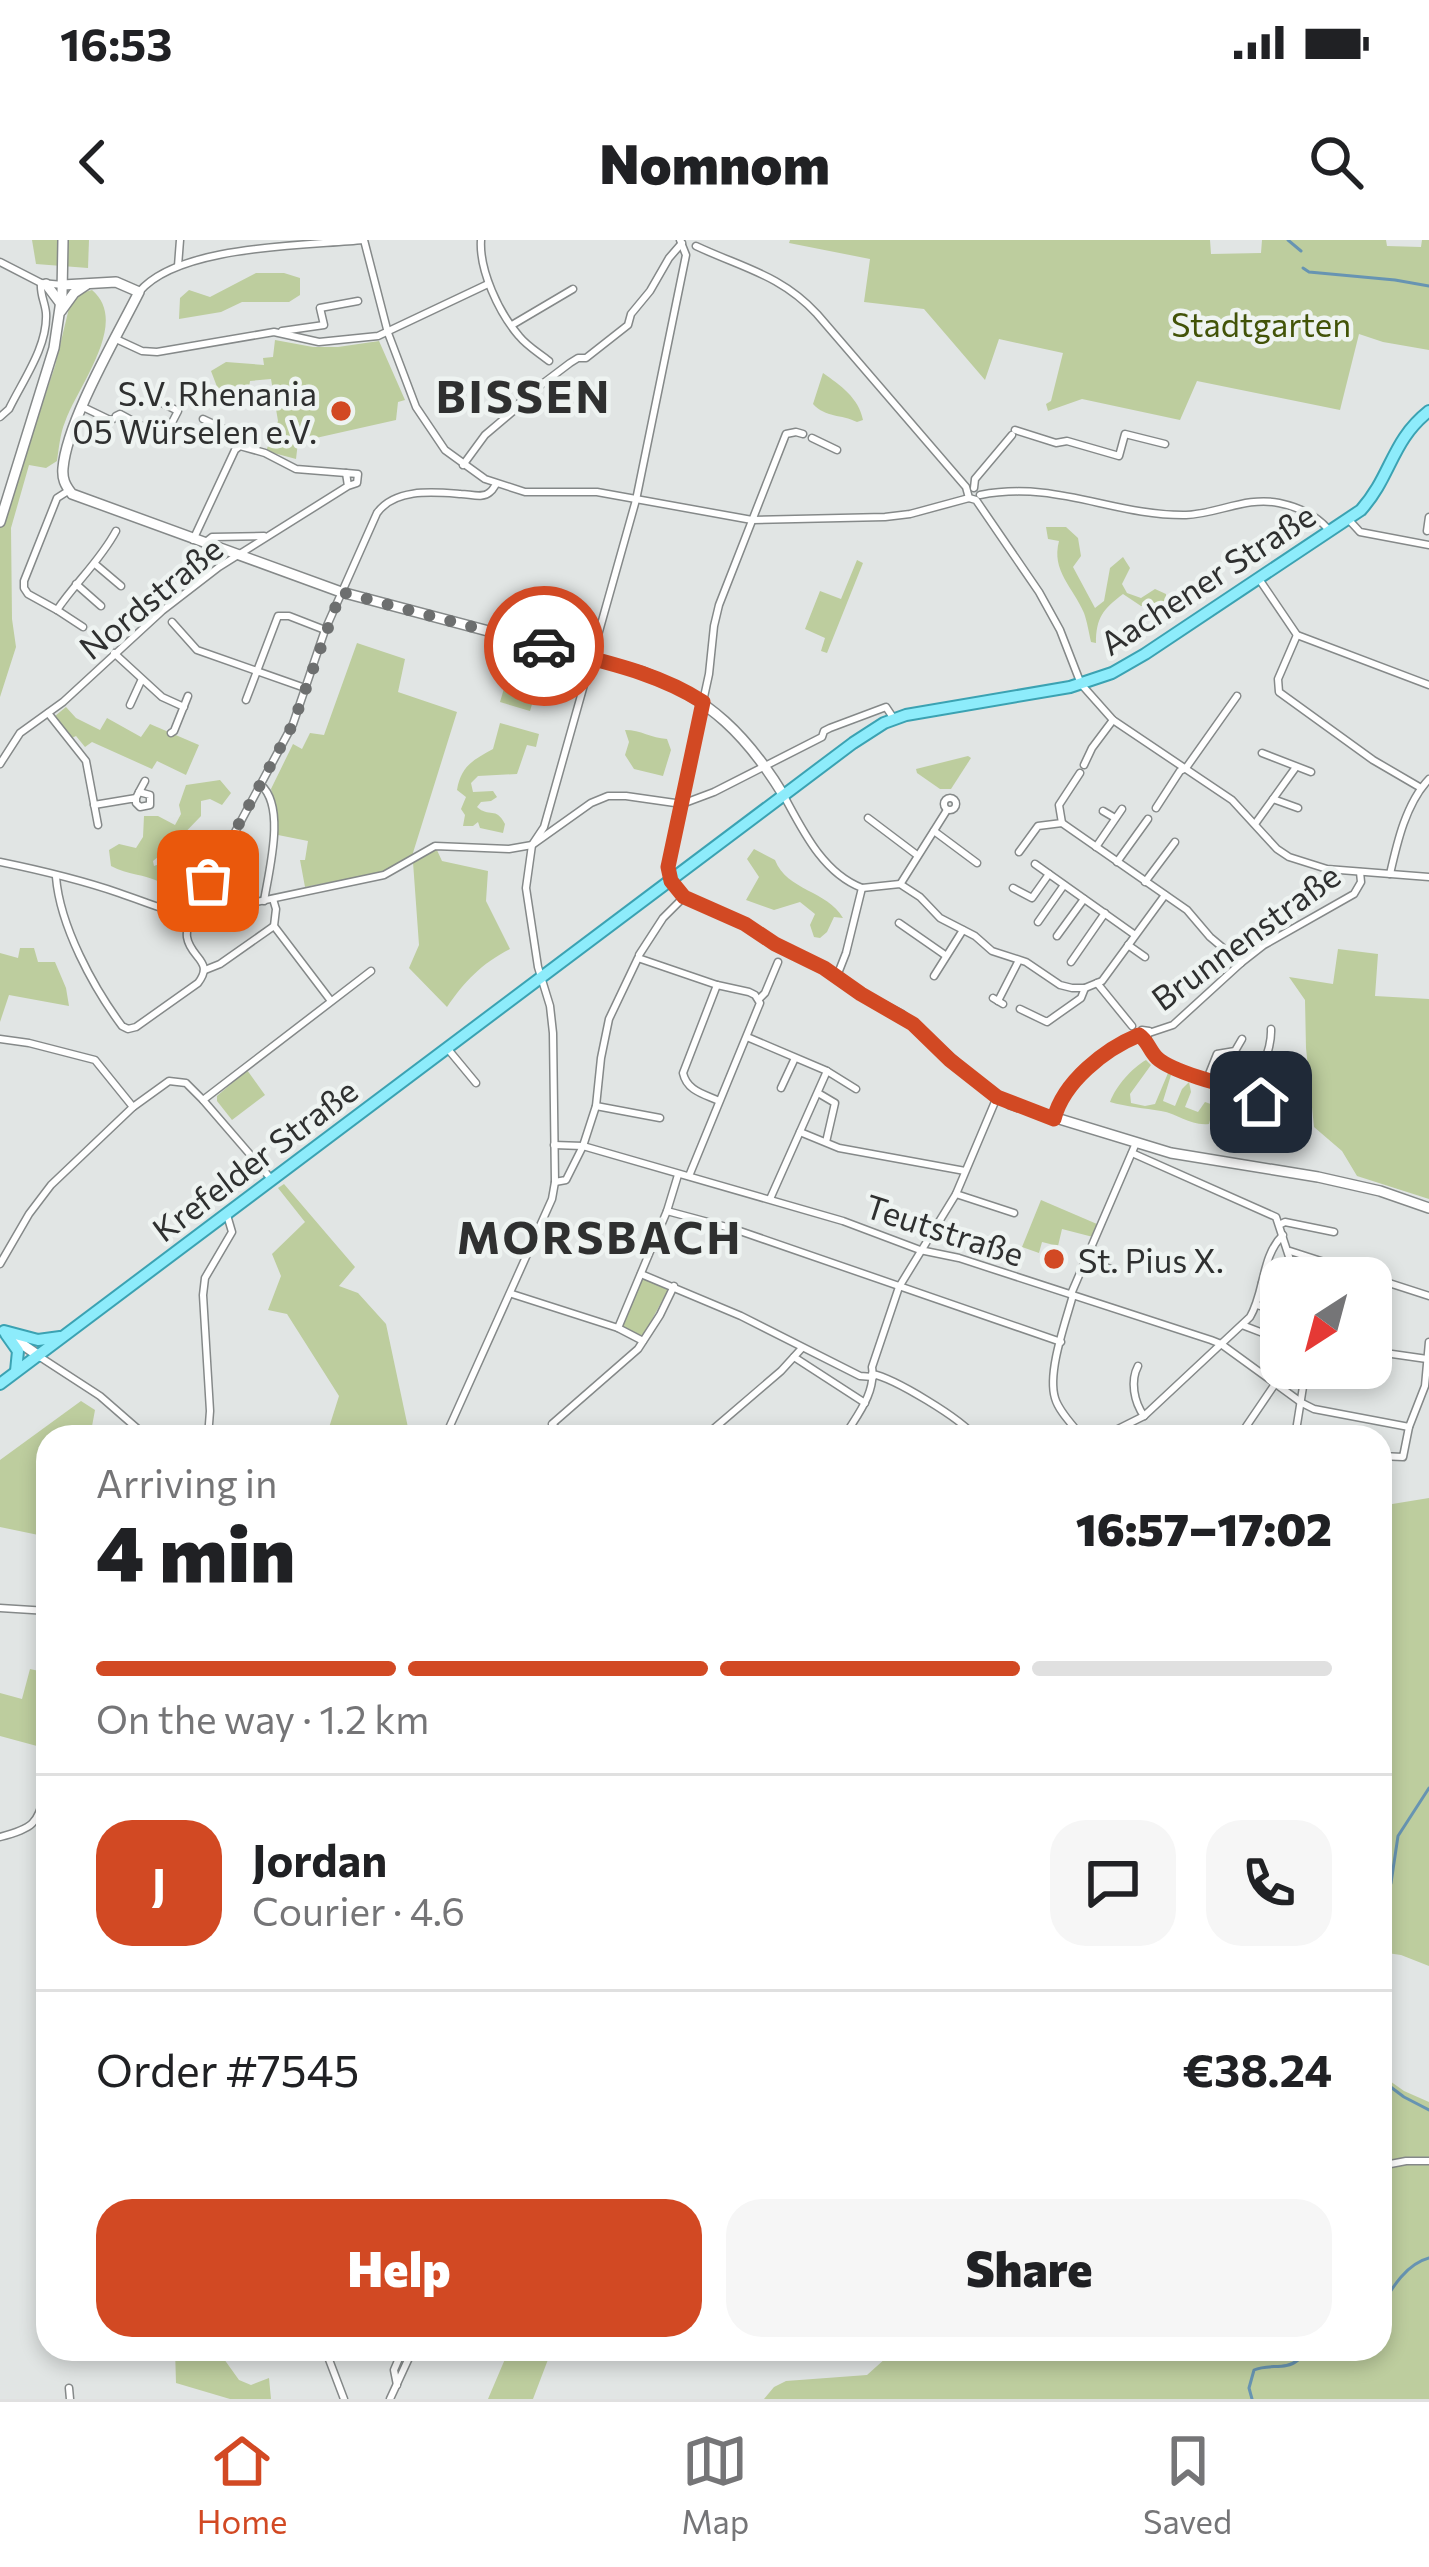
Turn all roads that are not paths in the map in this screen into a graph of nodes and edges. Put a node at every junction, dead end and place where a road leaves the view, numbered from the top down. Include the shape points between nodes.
1 (63, 240) edge
2 (180, 240) edge
3 (363, 240) edge
4 (481, 240) edge
5 (681, 242) edge
6 (694, 243) edge
7 (686, 255) junction
8 (0, 262) edge
9 (178, 266) junction
10 (44, 284) junction
11 (488, 284) junction
12 (63, 285) junction
13 (86, 285) junction
14 (573, 289) dead end
15 (139, 292) junction
16 (358, 301) dead end
17 (60, 308) junction
18 (512, 325) junction
19 (274, 332) junction
20 (388, 333) junction
21 (116, 339) junction
22 (549, 361) dead end
23 (162, 403) dead end
24 (83, 407) junction
25 (1429, 411) edge
26 (0, 417) edge
27 (203, 419) dead end
28 (803, 434) dead end
29 (812, 438) dead end
30 (1165, 445) dead end
31 (240, 446) junction
32 (837, 449) dead end
33 (463, 465) junction
34 (496, 484) junction
35 (972, 490) junction
36 (70, 492) junction
37 (636, 500) junction
38 (1429, 517) edge
39 (752, 520) junction
40 (1349, 520) junction
41 (0, 522) edge
42 (116, 531) dead end
43 (1330, 532) junction
44 (268, 536) junction
45 (193, 540) junction
46 (1427, 540) edge
47 (206, 544) junction
48 (238, 556) junction
49 (95, 565) junction
50 (1259, 579) junction
51 (76, 584) junction
52 (121, 586) dead end
53 (341, 592) junction
54 (100, 605) dead end
55 (56, 610) junction
56 (172, 622) dead end
57 (83, 627) dead end
58 (326, 630) junction
59 (1297, 635) junction
60 (114, 653) junction
61 (590, 659) junction
62 (257, 671) junction
63 (141, 681) junction
64 (1081, 684) junction
65 (1429, 686) edge
66 (305, 688) junction
67 (188, 695) dead end
68 (1237, 696) dead end
69 (246, 700) dead end
70 (703, 702) junction
71 (130, 705) dead end
72 (184, 707) junction
73 (1228, 710) junction
74 (48, 713) junction
75 (1236, 716) dead end
76 (894, 719) junction
77 (1113, 720) junction
78 (171, 733) dead end
79 (17, 737) junction
80 (5, 739) dead end
81 (1262, 753) dead end
82 (0, 764) edge
83 (765, 766) junction
84 (1296, 767) junction
85 (1186, 768) junction
86 (1311, 772) dead end
87 (1429, 779) edge
88 (145, 782) dead end
89 (261, 785) junction
90 (1420, 788) junction
91 (784, 796) junction
92 (1273, 799) junction
93 (682, 804) junction
94 (94, 805) junction
95 (1122, 808) dead end
96 (1156, 808) dead end
97 (1298, 808) dead end
98 (954, 810) dead end
99 (1103, 811) dead end
100 (868, 818) dead end
101 (1115, 818) junction
102 (1148, 819) dead end
103 (1062, 823) junction
104 (1256, 824) junction
105 (98, 825) dead end
106 (934, 831) junction
107 (1174, 842) dead end
108 (532, 845) junction
109 (1096, 847) junction
110 (1018, 852) dead end
111 (917, 855) junction
112 (0, 862) edge
113 (977, 862) dead end
114 (1117, 862) junction
115 (1035, 864) dead end
116 (1360, 872) junction
117 (1049, 874) junction
118 (1390, 874) junction
119 (56, 877) junction
120 (1429, 877) edge
121 (671, 881) junction
122 (1145, 882) junction
123 (900, 884) junction
124 (1064, 885) junction
125 (1013, 888) dead end
126 (862, 889) junction
127 (1165, 895) junction
128 (684, 897) junction
129 (1084, 899) junction
130 (269, 900) junction
131 (1105, 913) junction
132 (190, 916) junction
133 (1038, 922) dead end
134 (899, 923) dead end
135 (274, 926) junction
136 (963, 930) junction
137 (1135, 935) junction
138 (1057, 936) dead end
139 (1128, 945) junction
140 (945, 955) junction
141 (638, 956) junction
142 (1145, 957) dead end
143 (778, 962) dead end
144 (1018, 962) junction
145 (1071, 962) dead end
146 (1240, 962) junction
147 (205, 970) junction
148 (370, 971) dead end
149 (540, 976) junction
150 (837, 976) junction
151 (934, 976) dead end
152 (1097, 983) junction
153 (717, 985) junction
154 (1085, 988) junction
155 (758, 999) junction
156 (331, 1001) junction
157 (998, 1001) dead end
158 (1020, 1009) dead end
159 (1132, 1026) dead end
160 (1271, 1029) dead end
161 (1145, 1036) junction
162 (747, 1037) junction
163 (0, 1039) edge
164 (1242, 1040) dead end
165 (447, 1048) junction
166 (794, 1058) junction
167 (827, 1072) junction
168 (1207, 1079) junction
169 (476, 1083) dead end
170 (1242, 1086) junction
171 (782, 1088) dead end
172 (1282, 1088) dead end
173 (856, 1089) dead end
174 (818, 1093) junction
175 (997, 1097) junction
176 (203, 1100) junction
177 (719, 1101) junction
178 (596, 1106) junction
179 (134, 1107) junction
180 (660, 1118) dead end
181 (1054, 1119) junction
182 (800, 1132) junction
183 (826, 1142) junction
184 (554, 1145) junction
185 (583, 1146) junction
186 (1134, 1148) junction
187 (965, 1171) junction
188 (679, 1173) junction
189 (689, 1176) junction
190 (273, 1181) junction
191 (555, 1182) junction
192 (956, 1194) junction
193 (770, 1199) junction
194 (1429, 1208) edge
195 (667, 1211) junction
196 (1014, 1213) dead end
197 (226, 1214) junction
198 (1281, 1224) junction
199 (1334, 1232) dead end
200 (1283, 1235) junction
201 (920, 1250) junction
202 (1288, 1250) junction
203 (1270, 1257) edge
204 (1290, 1257) edge
205 (1087, 1260) junction
206 (0, 1264) edge
207 (1113, 1270) dead end
208 (641, 1274) junction
209 (674, 1286) junction
210 (899, 1287) junction
211 (1260, 1291) edge
212 (512, 1294) junction
213 (1072, 1295) junction
214 (1429, 1296) edge
215 (1257, 1305) junction
216 (1260, 1306) edge
217 (1242, 1325) junction
218 (618, 1328) junction
219 (2, 1330) edge
220 (1260, 1332) edge
221 (64, 1337) junction
222 (643, 1341) junction
223 (1060, 1342) junction
224 (1429, 1342) edge
225 (1221, 1344) junction
226 (802, 1348) junction
227 (1392, 1354) edge
228 (38, 1356) junction
229 (794, 1357) junction
230 (1428, 1359) edge
231 (1138, 1366) dead end
232 (15, 1373) junction
233 (1260, 1373) edge
234 (873, 1375) junction
235 (0, 1384) edge
236 (1272, 1389) edge
237 (1282, 1389) edge
238 (1304, 1389) edge
239 (865, 1402) junction
240 (1302, 1403) junction
241 (1144, 1416) junction
242 (133, 1425) edge
243 (209, 1425) edge
244 (452, 1425) edge
245 (554, 1425) edge
246 (719, 1425) edge
247 (851, 1425) edge
248 (964, 1425) edge
249 (1073, 1425) edge
250 (1132, 1425) edge
251 (1247, 1425) edge
252 (1297, 1425) edge
253 (1409, 1427) junction
254 (1392, 1457) edge
255 (0, 1608) edge
256 (36, 1610) edge
257 (36, 1817) edge
258 (0, 1837) edge
259 (1429, 2161) edge
260 (1392, 2164) edge
261 (330, 2361) edge
262 (398, 2361) edge
263 (407, 2361) edge
264 (397, 2385) junction
265 (69, 2388) dead end
266 (70, 2399) edge
267 (344, 2399) edge
268 (391, 2399) edge

1 - 12 main road
2 - 9 street
3 - 9 street
3 - 20 street
4 - 11 street
5 - 7 street
5 - 33 street via 628,325 521,400
6 - 7 street
6 - 35 street via 800,296
7 - 37 street
8 - 10 street
9 - 15 street
10 - 12 street
10 - 17 main road
10 - 26 street via 42,342
11 - 18 street
11 - 20 street
12 - 13 main road
12 - 17 main road
13 - 15 main road via 116,282
13 - 17 main road
14 - 18 street
15 - 21 main road
16 - 19 street via 320,308 324,325
17 - 41 main road
18 - 22 street
19 - 20 street via 319,342
19 - 21 street via 157,352
20 - 33 street via 429,429
21 - 24 main road
23 - 24 street via 180,409 164,438 120,414 110,420
24 - 36 main road via 62,470
25 - 40 main road, Aachener Straße via 1403,436 1384,480
27 - 31 street via 237,435
28 - 39 street via 786,434
29 - 32 street
30 - 35 street via 1125,434 1119,456 1013,432
31 - 44 street, Nordstraße via 296,469 354,472 359,479
31 - 45 street
33 - 34 street
34 - 37 street
34 - 53 street via 482,496 408,494 385,502
35 - 39 street via 910,514
35 - 43 street via 1047,491 1182,515 1268,502 1315,516
35 - 64 street via 1039,592
36 - 45 main road
36 - 55 street via 57,498 24,581 28,594
37 - 39 street
37 - 61 street
38 - 46 street
39 - 70 street via 719,605
40 - 43 main road, Aachener Straße
40 - 46 street via 1360,532
42 - 49 street
43 - 50 main road, Aachener Straße
44 - 47 street
44 - 48 street, Nordstraße
45 - 47 main road
47 - 48 main road
48 - 53 main road
48 - 60 street, Nordstraße
49 - 51 street
49 - 52 street
50 - 59 street
50 - 64 main road, Aachener Straße via 1125,666
51 - 54 street
51 - 55 street
53 - 58 street
53 - 61 main road
55 - 57 street
56 - 62 street via 197,650
58 - 62 street via 278,616
58 - 66 street
59 - 65 street
59 - 90 street via 1279,692
60 - 63 street
60 - 74 street, Nordstraße
61 - 70 main road via 643,672
61 - 108 street via 544,827
62 - 66 street
62 - 69 street
63 - 71 street
63 - 72 street
64 - 76 main road, Aachener Straße
64 - 77 street
66 - 89 street
67 - 72 street
68 - 73 street
70 - 83 main road
70 - 93 street
72 - 78 street
73 - 75 street
73 - 85 street
74 - 79 street, Nordstraße
74 - 94 street via 86,760
76 - 83 street via 883,708
76 - 91 main road, Aachener Straße
77 - 85 street
77 - 103 street via 1059,805
79 - 80 street
79 - 82 street, Nordstraße
81 - 84 street
83 - 91 main road
83 - 93 street
84 - 86 street
84 - 92 street
85 - 96 street
85 - 104 street
87 - 90 street
88 - 94 street via 138,795
89 - 130 street via 274,816
89 - 132 street
90 - 118 street
91 - 121 main road, Aachener Straße
91 - 126 street via 820,856
92 - 97 street
92 - 104 street
93 - 108 street via 608,796
93 - 121 street
94 - 105 street
95 - 101 street
98 - 106 street
99 - 101 street
100 - 111 street
101 - 109 street
102 - 114 street
103 - 109 street
103 - 110 street via 1038,826
104 - 116 street via 1288,857
106 - 111 street
106 - 113 street
107 - 122 street
108 - 130 street via 435,846 384,875
108 - 149 street via 526,888
109 - 114 street
111 - 123 street
112 - 119 street
114 - 122 street
115 - 117 street
116 - 118 street
116 - 146 street, Brunnenstraße via 1354,894
117 - 124 street
117 - 125 street via 1032,898
118 - 120 street
119 - 132 street
119 - 147 street via 64,917 122,1026 136,1027
121 - 128 main road
121 - 149 main road, Aachener Straße
122 - 127 street
123 - 126 street
123 - 136 street
124 - 129 street
124 - 133 street
126 - 150 street
127 - 137 street
127 - 146 street
128 - 141 street
128 - 150 main road
129 - 131 street
129 - 138 street
130 - 132 street
130 - 135 street
131 - 137 street
131 - 145 street
132 - 147 street via 186,936
134 - 140 street
135 - 147 street
135 - 156 street
136 - 140 street
136 - 144 street
137 - 139 street
139 - 142 street
139 - 152 street
140 - 151 street
141 - 153 street
141 - 178 street via 604,1037
143 - 155 street
144 - 154 street
144 - 157 street
146 - 161 street, Brunnenstraße via 1173,1025
148 - 156 street
149 - 165 main road, Krefelder Straße
149 - 184 street via 553,1034
150 - 175 main road via 913,1024
152 - 154 street
152 - 159 street
153 - 155 street
153 - 177 street via 683,1073 692,1090
154 - 158 street via 1047,1022
155 - 162 street
156 - 176 street
160 - 170 street via 1259,1071
161 - 168 street via 1160,1060
161 - 181 street, Brunnenstraße via 1072,1081
162 - 166 street
162 - 177 street
163 - 179 street via 95,1060
164 - 168 street via 1235,1051 1217,1054
165 - 169 street
165 - 190 main road, Krefelder Straße
166 - 167 street
166 - 171 street
167 - 173 street
167 - 174 street
168 - 170 street
170 - 172 street via 1274,1106
174 - 182 street
174 - 183 street via 835,1103
175 - 181 main road
175 - 187 street
176 - 179 street via 179,1080
176 - 190 street
177 - 189 street
178 - 180 street
178 - 185 street
179 - 206 street via 38,1200
181 - 186 main road
182 - 183 street
182 - 193 street
183 - 187 street
184 - 185 street, Teutstraße
184 - 191 street
185 - 188 street, Teutstraße
185 - 191 street via 566,1180
186 - 194 main road via 1351,1184
186 - 198 street
186 - 205 street
187 - 192 street
188 - 189 street, Teutstraße
188 - 195 street
189 - 193 street, Teutstraße
190 - 197 main road, Krefelder Straße
191 - 212 street
192 - 196 street
192 - 201 street
193 - 201 street, Teutstraße
195 - 208 street
195 - 210 street
197 - 221 main road, Krefelder Straße
197 - 243 street via 232,1232 203,1294
198 - 199 street
198 - 200 street
200 - 202 street
200 - 203 street
201 - 210 street
201 - 213 street, Teutstraße
202 - 204 street
202 - 214 street
205 - 207 street
205 - 213 street
208 - 209 street
208 - 218 street
209 - 222 street
209 - 226 street
210 - 223 street
210 - 234 street
211 - 215 street
212 - 218 street
212 - 244 street
213 - 223 street
213 - 225 street, Teutstraße
215 - 216 street
215 - 217 street
217 - 220 street
217 - 225 street
218 - 222 street
219 - 221 main road
219 - 228 main road
219 - 232 main road via 18,1351
221 - 228 main road, Krefelder Straße
222 - 245 street
223 - 249 street via 1054,1395
224 - 230 street
225 - 233 street, Teutstraße
225 - 241 street
226 - 229 street
226 - 234 street
227 - 230 street
228 - 232 main road, Krefelder Straße
228 - 242 street
229 - 239 street
229 - 246 street
230 - 253 street
231 - 241 street via 1135,1398
232 - 235 main road, Krefelder Straße
234 - 239 street
234 - 248 street
236 - 251 street
237 - 240 street, Teutstraße
238 - 240 street
239 - 247 street
240 - 252 street
240 - 253 street
241 - 250 street
253 - 254 street via 1403,1457
255 - 256 street
257 - 258 street
259 - 260 street
261 - 267 street
262 - 264 street
263 - 264 street
264 - 268 street
265 - 266 street

